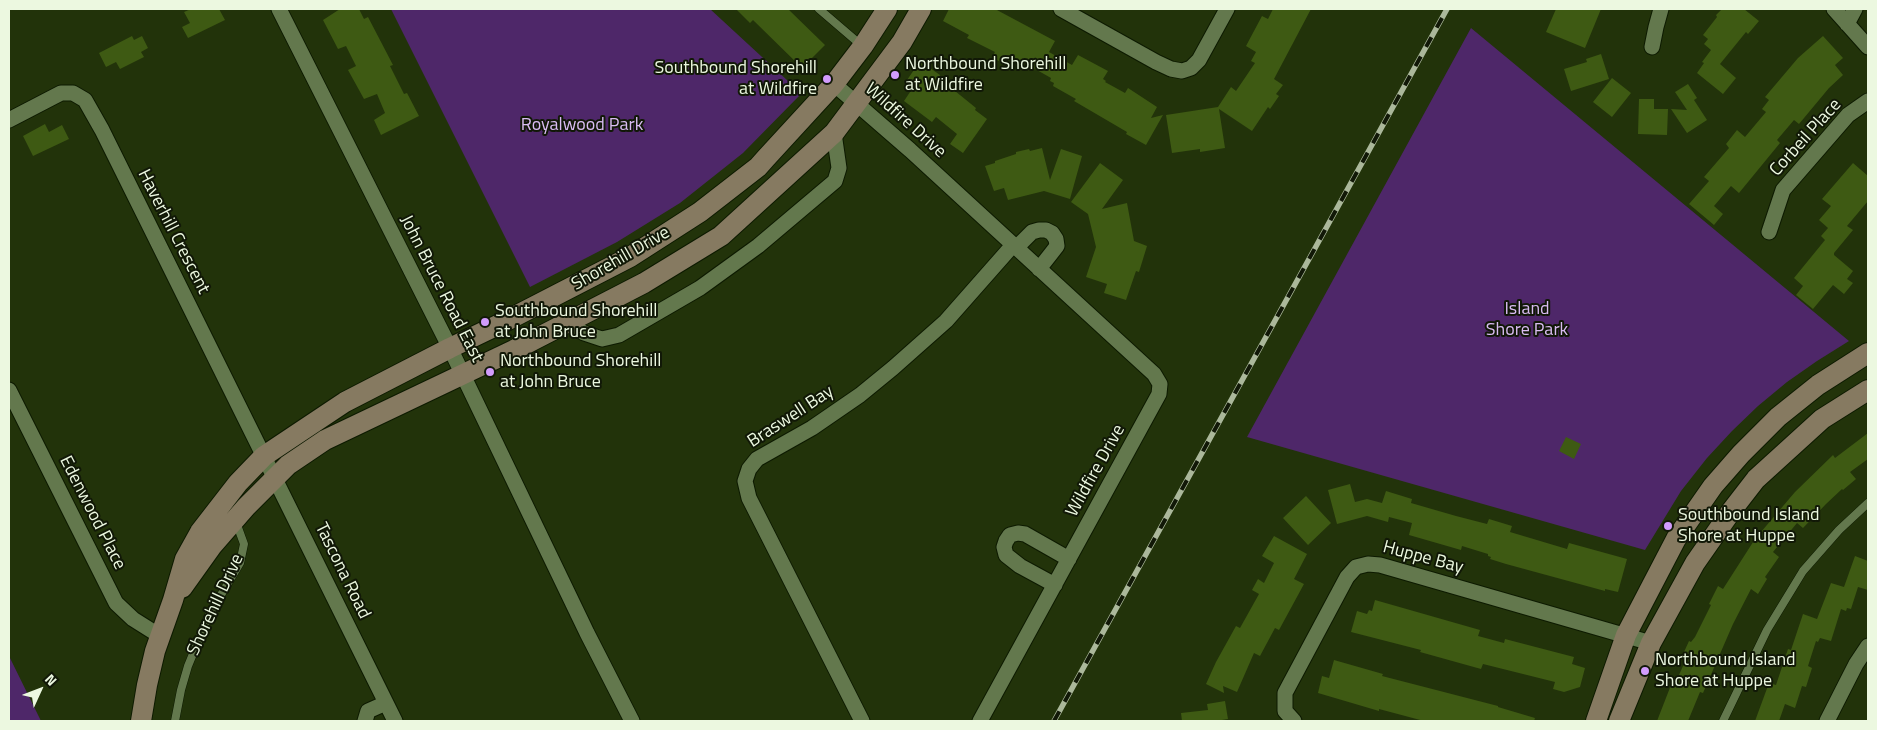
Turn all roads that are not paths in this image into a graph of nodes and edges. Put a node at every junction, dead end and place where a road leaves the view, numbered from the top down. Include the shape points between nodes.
1 (279, 9) edge
2 (819, 9) edge
3 (888, 9) edge
4 (921, 9) edge
5 (1061, 9) edge
6 (1228, 9) edge
7 (1662, 9) edge
8 (1834, 9) edge
9 (1855, 9) edge
10 (1847, 24) junction
11 (863, 46) junction
12 (1652, 47) dead end
13 (1868, 47) edge
14 (834, 84) junction
15 (1868, 101) edge
16 (857, 102) junction
17 (9, 120) edge
18 (834, 133) junction
19 (1769, 232) dead end
20 (1015, 247) junction
21 (1039, 269) junction
22 (567, 323) junction
23 (450, 348) junction
24 (1868, 353) edge
25 (462, 374) junction
26 (9, 390) edge
27 (1868, 390) edge
28 (264, 456) junction
29 (275, 477) junction
30 (1868, 503) edge
31 (235, 519) junction
32 (1069, 559) junction
33 (1055, 585) junction
34 (173, 600) junction
35 (1626, 635) junction
36 (160, 636) junction
37 (1651, 643) junction
38 (1868, 646) edge
39 (386, 703) junction
40 (141, 721) edge
41 (175, 721) edge
42 (365, 721) edge
43 (395, 721) edge
44 (632, 721) edge
45 (862, 721) edge
46 (980, 721) edge
47 (1294, 721) edge
48 (1596, 721) edge
49 (1619, 721) edge
50 (1723, 721) edge
51 (1827, 721) edge

1 - 23 street, John Bruce Road East
2 - 11 lane
3 - 11 street, Shorehill Drive
4 - 16 street, Shorehill Drive via 902,42
5 - 6 street via 1156,62 1182,71 1200,60
7 - 12 street
8 - 10 street
9 - 10 street
10 - 13 street
11 - 14 street, Shorehill Drive
14 - 16 street, Wildfire Drive
14 - 23 street, Shorehill Drive via 758,167 700,212 630,257
15 - 19 street, Corbeil Place via 1848,115 1784,190
16 - 18 street, Shorehill Drive
16 - 20 street, Wildfire Drive
17 - 28 street, Haverhill Crescent via 61,93 73,93 85,100
18 - 22 street, Shorehill Drive via 721,236 644,283
18 - 22 street via 839,168 835,180 758,246 707,283 619,335 602,339
20 - 21 street, Wildfire Drive
20 - 21 street via 1032,232 1046,230 1052,233 1057,246
20 - 45 street, Braswell Bay via 946,321 893,368 812,428 757,459 745,481 750,498
21 - 32 street, Wildfire Drive via 1154,374 1160,384 1159,394
22 - 25 street, Shorehill Drive
23 - 25 street, John Bruce Road East
23 - 28 street, Shorehill Drive via 345,402
24 - 35 street via 1818,385 1778,417 1713,486 1676,539
25 - 29 street, Shorehill Drive via 325,440
25 - 44 street, John Bruce Road East
26 - 36 street, Edenwood Place via 116,603 133,620
27 - 37 street via 1822,419 1756,479 1695,563
28 - 29 street, Tascona Road
28 - 34 street, Shorehill Drive via 200,532 185,559
29 - 31 street, Shorehill Drive
29 - 39 street, Tascona Road
30 - 50 lane via 1803,571 1767,630
31 - 34 street, Shorehill Drive
31 - 41 lane, Shorehill Drive via 244,544 240,562 209,615 188,666
32 - 33 street, Wildfire Drive
32 - 33 street via 1025,534 1010,535 1006,541 1006,555
33 - 46 street, Wildfire Drive
34 - 36 street, Shorehill Drive
35 - 37 street, Huppe Bay
35 - 47 street, Huppe Bay via 1380,564 1356,567 1347,577 1285,693 1285,711
35 - 48 street
36 - 40 street, Shorehill Drive via 154,651
37 - 49 street
38 - 51 street
39 - 42 street via 368,711
39 - 43 street, Tascona Road

